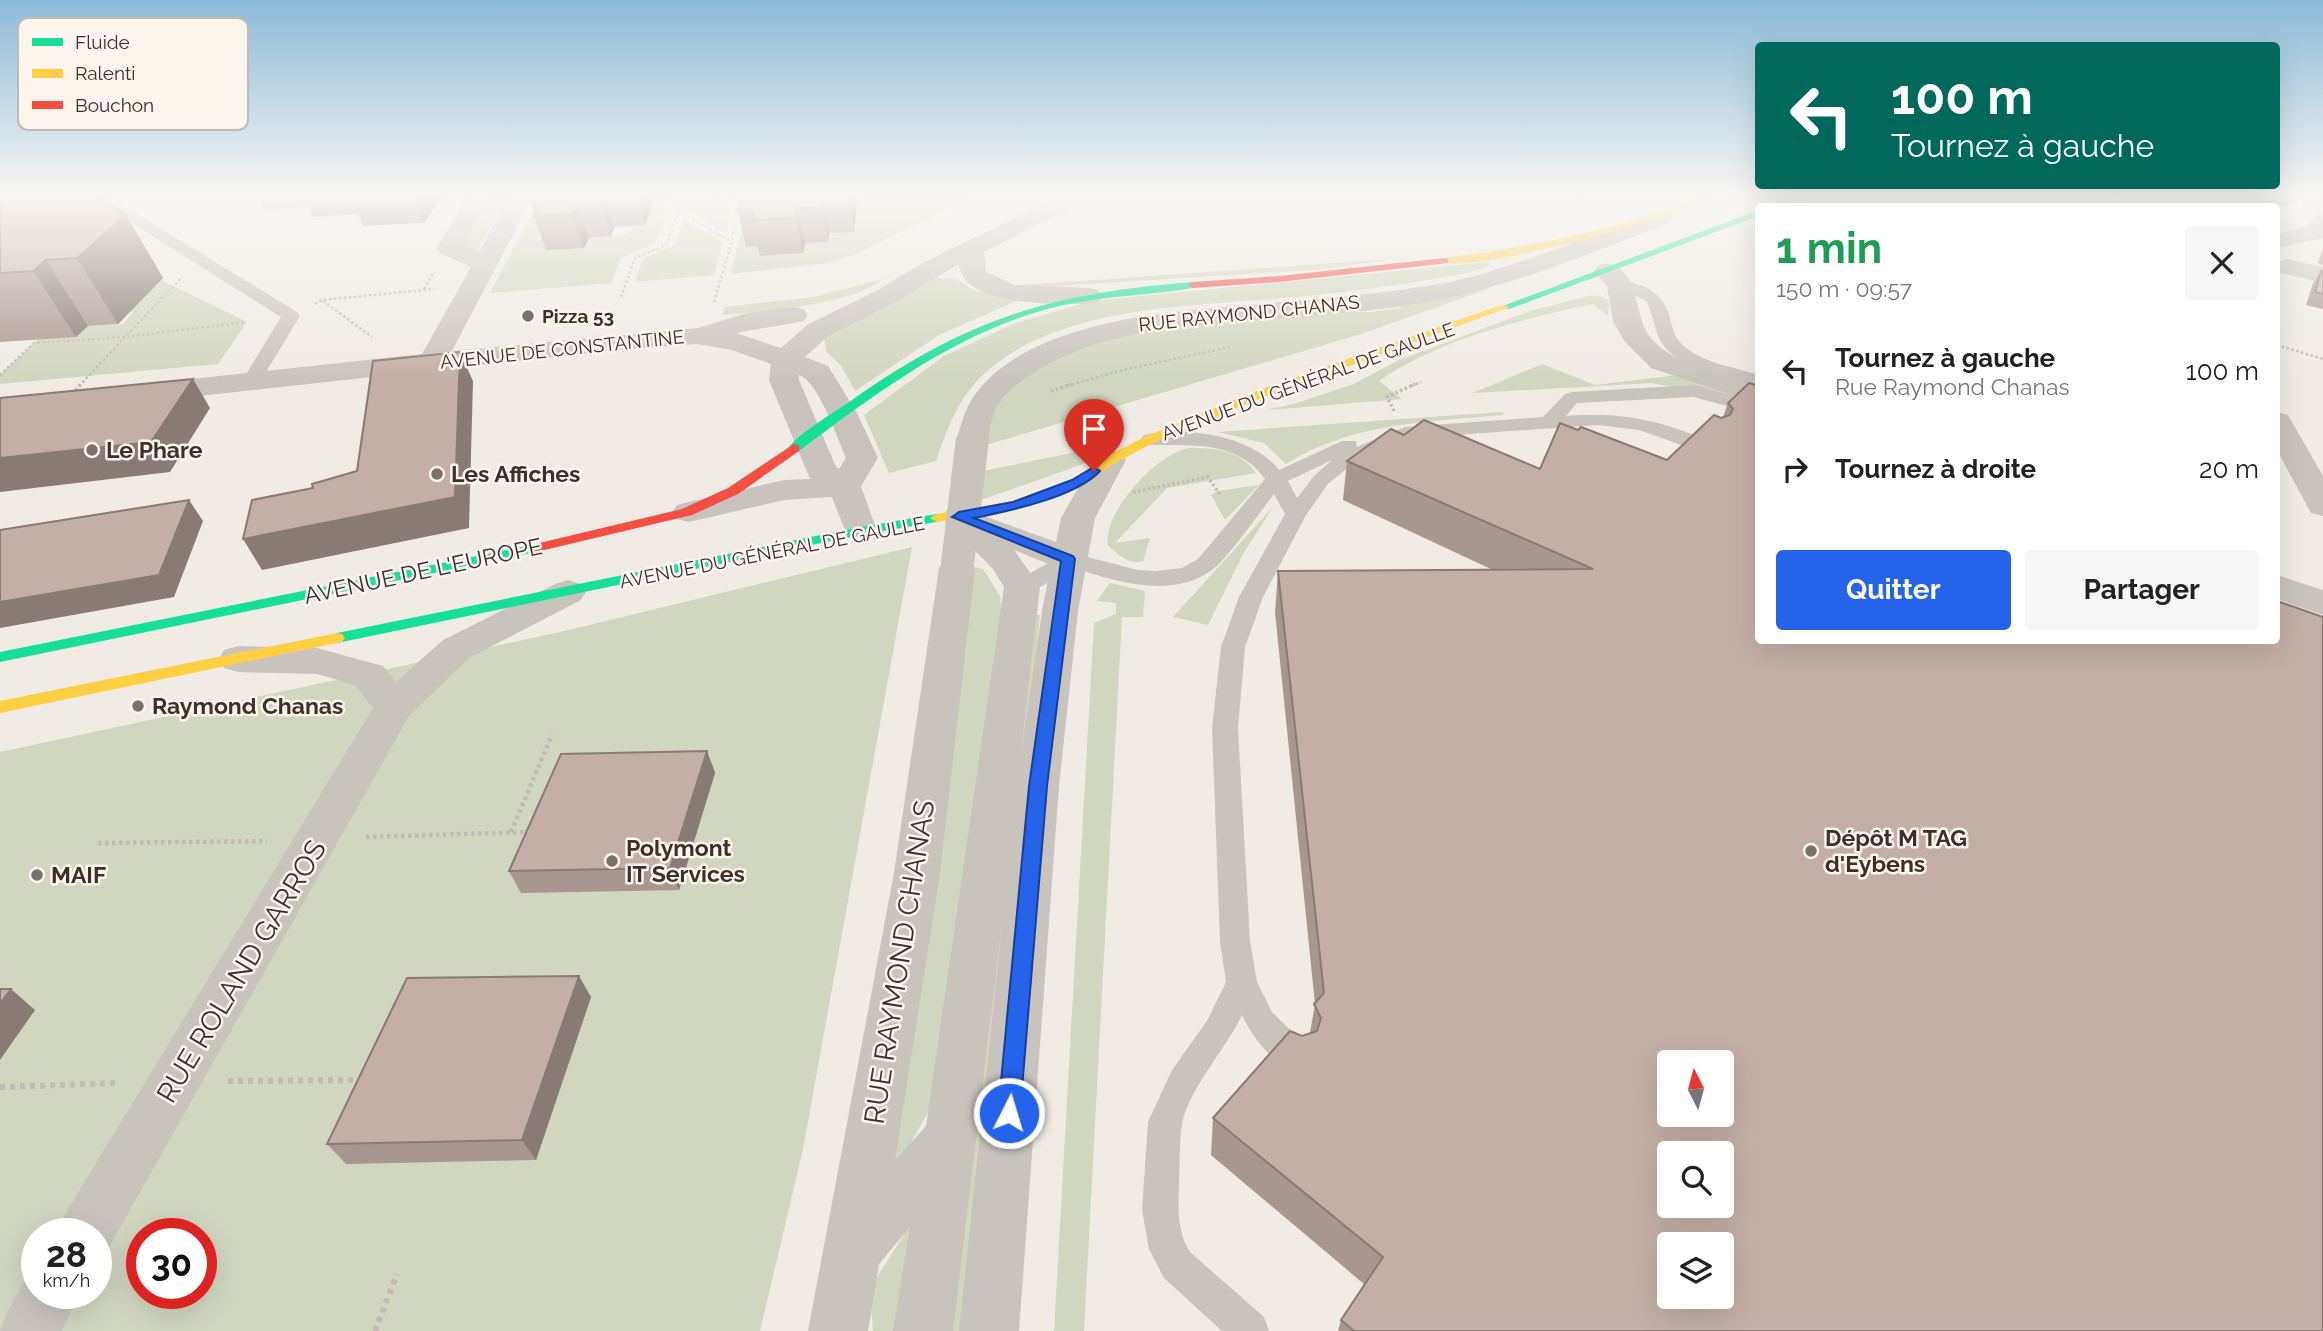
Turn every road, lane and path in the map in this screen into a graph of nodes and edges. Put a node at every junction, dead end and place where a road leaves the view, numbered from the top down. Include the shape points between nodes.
1 (193, 256) edge
2 (458, 256) edge
3 (491, 256) edge
4 (639, 256) edge
5 (727, 256) edge
6 (981, 256) edge
7 (1484, 256) edge
8 (1558, 256) edge
9 (1664, 256) edge
10 (198, 259) junction
11 (972, 262) junction
12 (2280, 265) edge
13 (479, 275) junction
14 (2323, 275) edge
15 (1614, 278) junction
16 (901, 285) junction
17 (719, 288) dead end
18 (1089, 296) junction
19 (621, 297) dead end
20 (322, 300) junction
21 (794, 314) junction
22 (291, 316) junction
23 (697, 336) junction
24 (125, 337) junction
25 (1237, 346) dead end
26 (2280, 346) edge
27 (776, 355) junction
28 (2323, 359) edge
29 (421, 363) junction
30 (0, 375) edge
31 (1755, 380) edge
32 (251, 382) junction
33 (1048, 392) dead end
34 (1755, 395) edge
35 (65, 401) joint
36 (1755, 408) edge
37 (842, 413) junction
38 (1549, 422) junction
39 (2280, 427) edge
40 (1405, 433) junction
41 (807, 438) junction
42 (1152, 439) junction
43 (1707, 448) edge
44 (1110, 460) junction
45 (1276, 479) junction
46 (845, 486) junction
47 (2323, 506) edge
48 (687, 512) junction
49 (1296, 514) junction
50 (959, 517) junction
51 (860, 531) junction
52 (1068, 559) junction
53 (1022, 587) junction
54 (2280, 587) edge
55 (568, 592) junction
56 (2323, 603) edge
57 (0, 657) edge
58 (234, 659) junction
59 (0, 707) edge
60 (394, 707) junction
61 (552, 735) dead end
62 (510, 832) dead end
63 (1242, 983) junction
64 (1296, 1058) edge
65 (374, 1080) edge
66 (291, 1081) dead end
67 (951, 1137) junction
68 (94, 1218) edge
69 (397, 1274) dead end
70 (844, 1303) edge
71 (42, 1309) edge
72 (29, 1331) edge
73 (375, 1331) edge
74 (923, 1331) edge
75 (989, 1331) edge
76 (1250, 1331) edge

1 - 10 lane
2 - 13 street
3 - 13 street
4 - 19 path
5 - 17 path
6 - 11 street
7 - 18 main road
8 - 70 street, RUE RAYMOND CHANAS, bridge via 1493,280 1420,295 1137,323 1071,341 1020,368 988,398 977,418 972,443 917,873
9 - 15 main road, AVENUE DU GÉNÉRAL DE GAULLE
10 - 22 lane
10 - 24 path
11 - 16 street via 932,268
11 - 18 street via 990,287 1004,292
12 - 14 street
13 - 20 path
13 - 29 street
15 - 31 lane via 1649,293 1666,337 1676,349
15 - 34 street via 1639,342 1661,362
15 - 42 main road, AVENUE DU GÉNÉRAL DE GAULLE via 1255,396
16 - 21 street
16 - 27 street
18 - 37 main road via 1026,312 959,338
20 - 22 path
20 - 29 path
21 - 23 street via 747,321
21 - 27 street
22 - 24 path
22 - 32 lane
23 - 27 street, AVENUE DE CONSTANTINE via 738,342
23 - 29 street, AVENUE DE CONSTANTINE
24 - 30 path via 34,343
24 - 35 path
25 - 33 path via 1123,370
26 - 28 path
27 - 37 street, AVENUE DE CONSTANTINE via 818,372
27 - 41 street
29 - 32 street, AVENUE DE CONSTANTINE
32 - 35 street, AVENUE DE CONSTANTINE
36 - 38 lane via 1695,391 1618,394 1572,398
37 - 41 main road
37 - 46 street, AVENUE DE CONSTANTINE via 862,458
38 - 40 lane
38 - 43 lane via 1627,419
39 - 47 street
40 - 45 lane via 1359,442
40 - 49 lane via 1344,461 1321,480
41 - 46 street via 822,473
41 - 48 main road via 733,491
42 - 44 main road, AVENUE DU GÉNÉRAL DE GAULLE
42 - 45 lane via 1234,445 1256,455
44 - 50 main road, AVENUE DU GÉNÉRAL DE GAULLE via 1077,483 1017,505
44 - 52 street via 1078,518
45 - 49 lane
45 - 52 lane via 1206,564 1177,578 1130,577
46 - 48 street, AVENUE DE L'EUROPE via 784,490
46 - 51 street
48 - 57 main road, AVENUE DE L'EUROPE via 483,560
49 - 63 lane via 1251,597 1233,647 1224,728 1235,941
50 - 51 main road, AVENUE DU GÉNÉRAL DE GAULLE
50 - 52 street
50 - 53 street via 1006,562
51 - 55 main road, AVENUE DU GÉNÉRAL DE GAULLE
52 - 53 lane
52 - 75 street via 1038,786
53 - 67 street
54 - 56 street
55 - 58 main road, AVENUE DE L'EUROPE
55 - 60 street, RUE ROLAND GARROS via 456,649
58 - 59 main road, AVENUE DE L'EUROPE
58 - 60 street via 317,661 369,675
60 - 68 street, RUE ROLAND GARROS
61 - 62 path
63 - 64 lane via 1261,1022
63 - 76 lane via 1165,1122 1160,1210 1167,1249 1177,1265
65 - 66 path
67 - 70 street, RUE RAYMOND CHANAS
67 - 74 street
69 - 73 path
71 - 72 street

